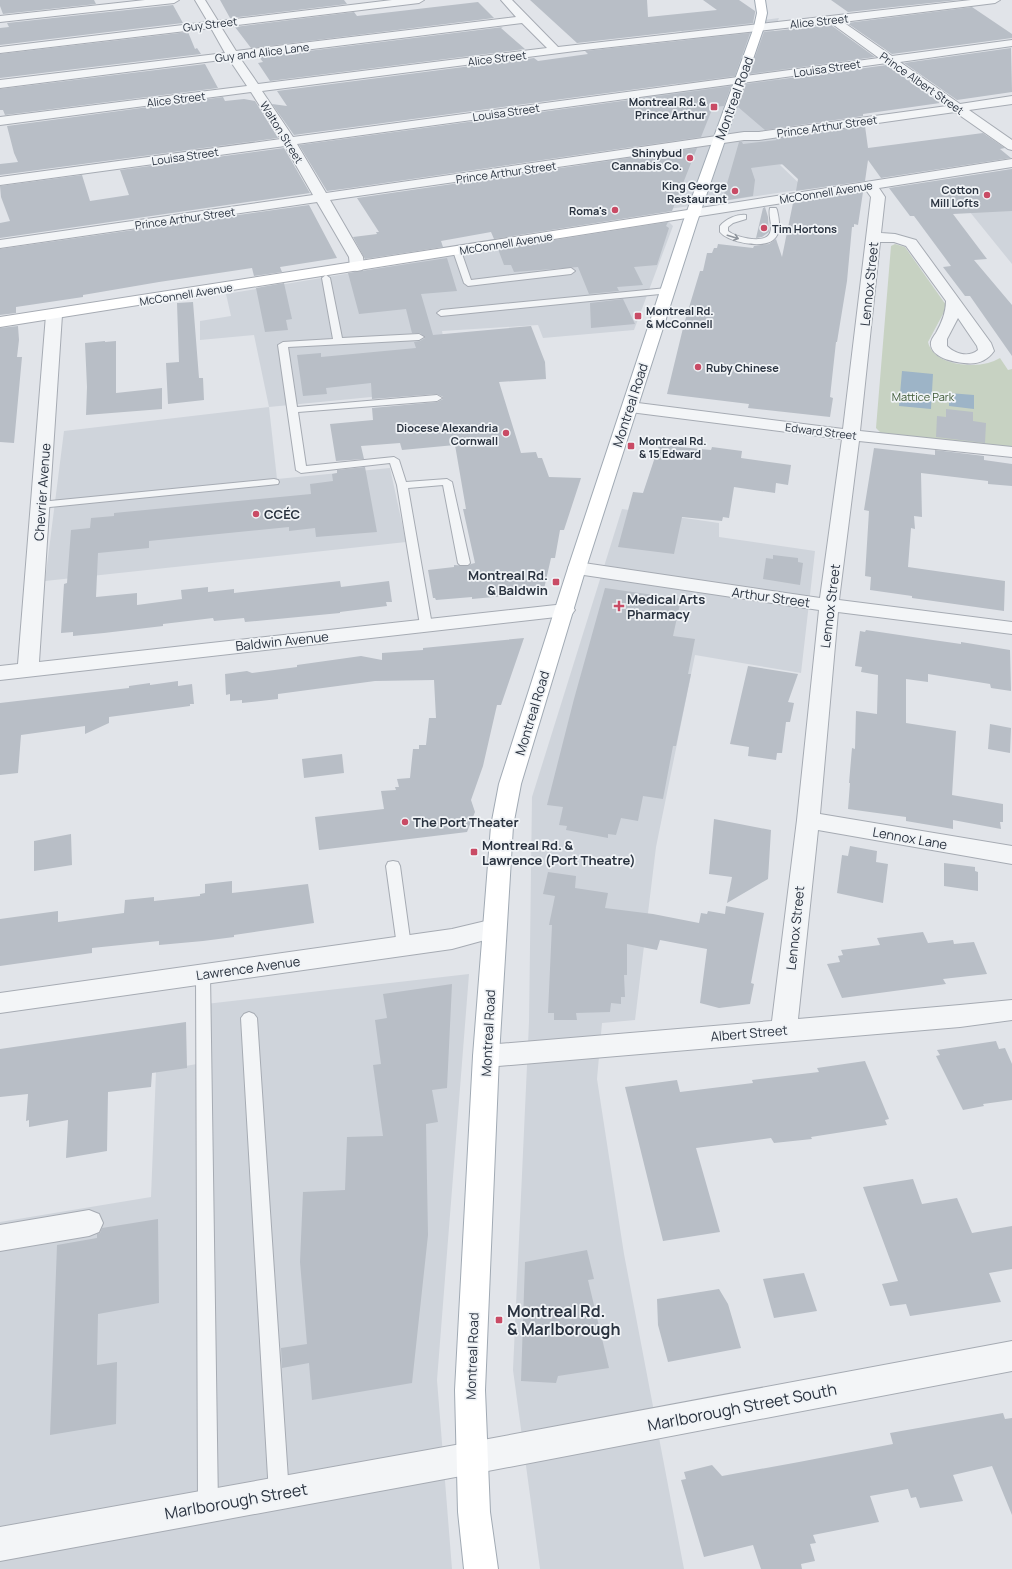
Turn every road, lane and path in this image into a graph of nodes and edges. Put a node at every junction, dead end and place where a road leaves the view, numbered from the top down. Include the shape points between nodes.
1 (174, 0) edge
2 (200, 0) edge
3 (419, 0) edge
4 (506, 0) edge
5 (760, 0) edge
6 (995, 0) edge
7 (952, 3) edge
8 (0, 19) edge
9 (525, 19) junction
10 (832, 20) junction
11 (213, 23) junction
12 (759, 27) junction
13 (1012, 42) edge
14 (0, 50) edge
15 (555, 50) junction
16 (233, 56) junction
17 (887, 59) junction
18 (740, 80) junction
19 (0, 84) edge
20 (255, 89) junction
21 (1012, 100) edge
22 (958, 108) junction
23 (0, 121) edge
24 (718, 140) junction
25 (289, 141) junction
26 (1012, 146) edge
27 (1012, 163) edge
28 (0, 181) edge
29 (869, 185) junction
30 (322, 198) junction
31 (773, 210) dead end
32 (694, 213) junction
33 (743, 218) dead end
34 (874, 237) junction
35 (0, 244) edge
36 (457, 250) junction
37 (357, 267) junction
38 (570, 271) dead end
39 (326, 278) dead end
40 (667, 291) junction
41 (953, 301) dead end
42 (441, 313) dead end
43 (54, 315) junction
44 (0, 322) edge
45 (419, 336) dead end
46 (338, 341) junction
47 (436, 398) dead end
48 (630, 407) junction
49 (292, 410) junction
50 (851, 435) junction
51 (1012, 452) edge
52 (274, 482) dead end
53 (402, 485) junction
54 (40, 505) junction
55 (464, 562) dead end
56 (577, 568) junction
57 (829, 605) junction
58 (565, 610) junction
59 (426, 626) junction
60 (1012, 628) edge
61 (28, 669) junction
62 (0, 672) edge
63 (808, 820) junction
64 (1012, 855) edge
65 (392, 866) dead end
66 (494, 928) junction
67 (404, 946) junction
68 (203, 974) junction
69 (0, 1003) edge
70 (1012, 1010) edge
71 (249, 1018) dead end
72 (784, 1030) junction
73 (486, 1056) junction
74 (89, 1224) dead end
75 (0, 1238) edge
76 (1012, 1356) edge
77 (472, 1458) junction
78 (279, 1494) junction
79 (208, 1507) junction
80 (0, 1544) edge
81 (481, 1569) edge

1 - 8 street
2 - 11 street, Walton Street
3 - 11 street, Guy Street
4 - 9 street
5 - 12 main road, Montreal Road via 762,13
6 - 7 street, Alice Street
7 - 10 street, Alice Street
9 - 15 street
9 - 16 street, Guy and Alice Lane
10 - 12 street, Alice Street
10 - 17 street, Prince Albert Street
11 - 14 street, Guy Street
11 - 16 street, Walton Street
12 - 15 street, Alice Street
12 - 18 main road, Montreal Road
13 - 17 street, Louisa Street
15 - 20 street, Alice Street
16 - 19 street, Guy and Alice Lane
16 - 20 street, Walton Street
17 - 18 street, Louisa Street
17 - 22 street, Prince Albert Street
18 - 24 main road, Montreal Road
18 - 25 street, Louisa Street
20 - 23 street, Alice Street
20 - 25 street, Walton Street
21 - 22 street, Prince Arthur Street
22 - 24 street, Prince Arthur Street
22 - 26 street, Prince Albert Street
24 - 30 street, Prince Arthur Street
24 - 32 main road, Montreal Road
25 - 28 street, Louisa Street
25 - 30 street, Walton Street
27 - 29 street, McConnell Avenue
29 - 32 street, McConnell Avenue
29 - 34 street, Lennox Street via 878,197
30 - 35 street, Prince Arthur Street
30 - 37 street, Walton Street via 356,257
33 -> 31 lane via 730,221 724,226 726,235 737,239 770,239 775,217
32 - 36 main road, McConnell Avenue
32 - 40 main road, Montreal Road
34 - 41 street via 895,238 911,243
34 - 50 street, Lennox Street
36 - 37 main road, McConnell Avenue
36 - 38 lane via 468,283
37 - 43 main road, McConnell Avenue
39 - 46 lane
40 - 42 lane
40 - 48 main road, Montreal Road
43 - 44 main road, McConnell Avenue
43 - 54 street, Chevrier Avenue
45 - 46 lane
46 - 49 lane via 283,345
47 - 49 lane
48 - 50 street, Edward Street
48 - 56 main road, Montreal Road
49 - 53 lane via 301,470 394,460
50 - 51 street, Edward Street
50 - 57 street, Lennox Street
52 - 54 lane
53 - 55 lane via 447,482
53 - 59 lane
54 - 61 street, Chevrier Avenue
56 - 57 street, Arthur Street
56 - 58 main road, Montreal Road
57 - 60 street, Arthur Street
57 - 63 street, Lennox Street
58 - 59 street, Baldwin Avenue
58 - 66 main road, Montreal Road via 510,784 502,826
59 - 61 street, Baldwin Avenue
61 - 62 street, Baldwin Avenue
63 - 64 street, Lennox Lane
63 - 72 street, Lennox Street
65 - 67 lane
66 - 67 street, Lawrence Avenue via 452,939
66 - 73 main road, Montreal Road
67 - 68 street, Lawrence Avenue
68 - 69 street, Lawrence Avenue
68 - 79 lane
70 - 72 street, Albert Street
71 - 78 lane
72 - 73 street, Albert Street
73 - 77 main road, Montreal Road via 470,1390
74 - 75 street
76 - 77 street, Marlborough Street South
77 - 78 street, Marlborough Street
77 - 81 main road, Montreal Road via 474,1512
78 - 79 street, Marlborough Street
79 - 80 street, Marlborough Street

